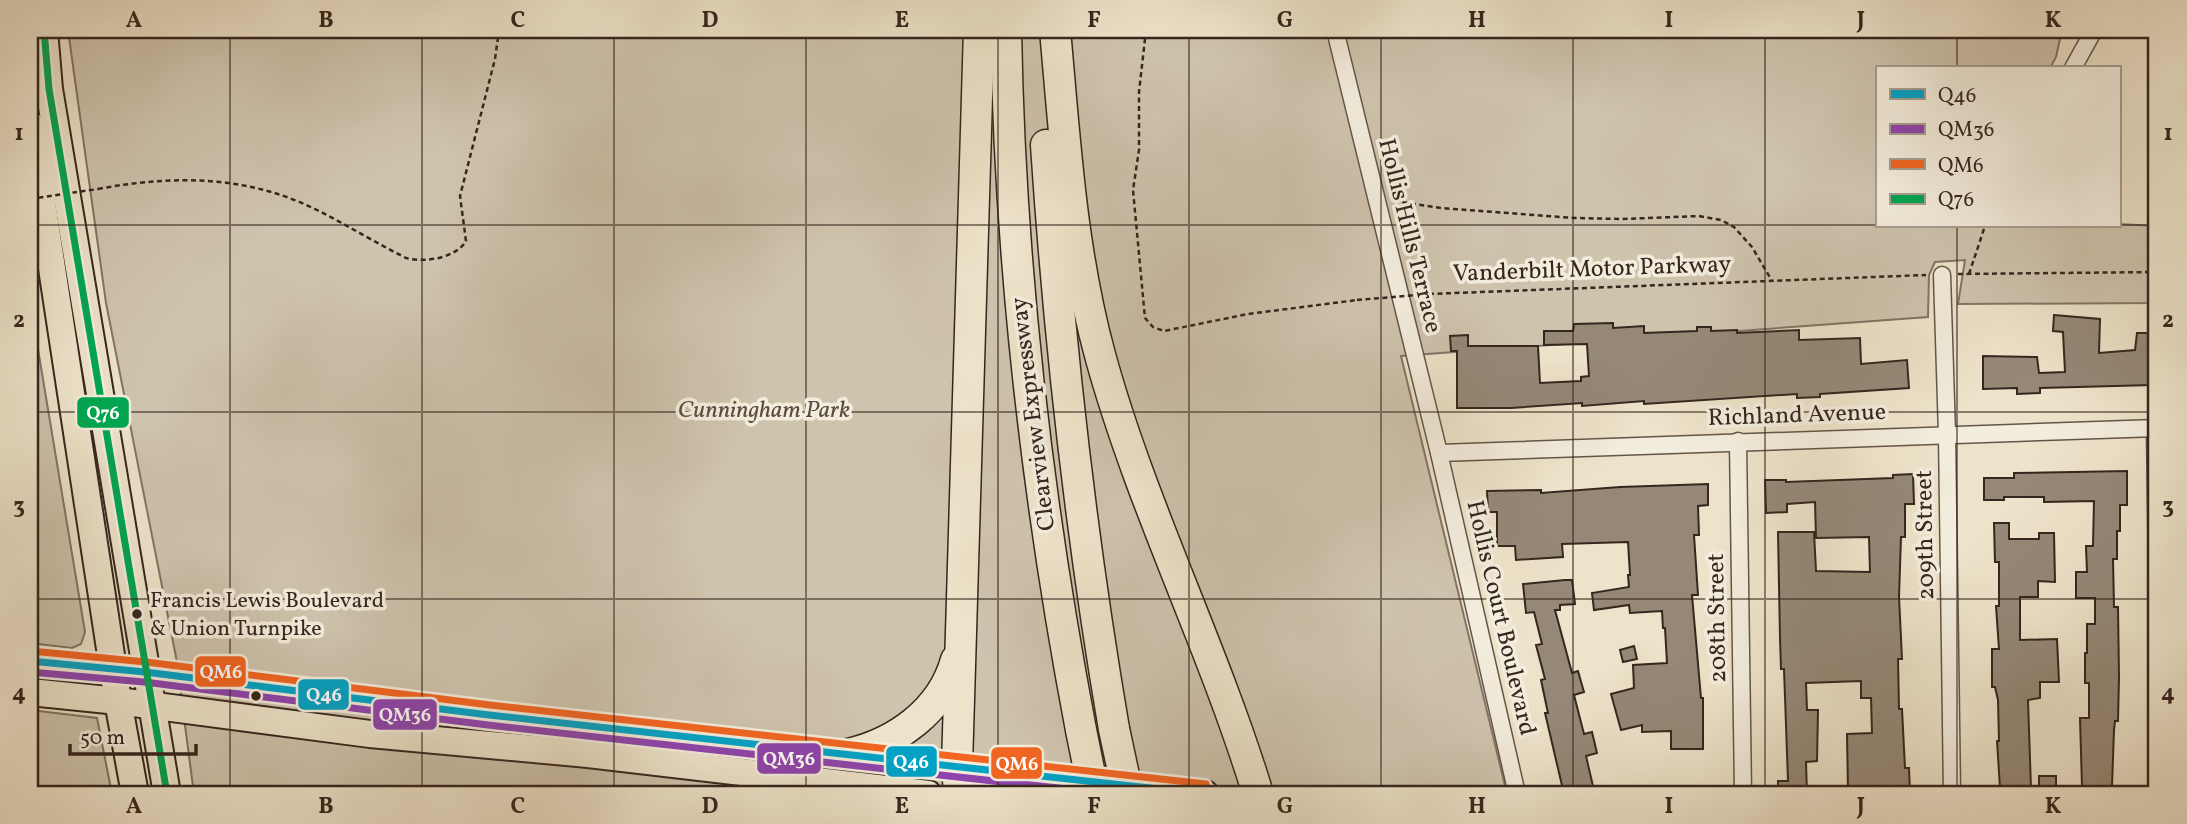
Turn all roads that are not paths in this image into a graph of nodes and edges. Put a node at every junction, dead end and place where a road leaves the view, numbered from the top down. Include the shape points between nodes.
1 (44, 30) edge
2 (979, 30) edge
3 (1006, 30) edge
4 (1042, 30) edge
5 (1055, 30) edge
6 (1335, 30) edge
7 (2094, 30) edge
8 (2074, 66) edge
9 (30, 124) edge
10 (1942, 275) road end
11 (2156, 428) edge
12 (1947, 434) junction
13 (1738, 441) junction
14 (1439, 453) junction
15 (2157, 562) edge
16 (962, 629) junction
17 (30, 661) edge
18 (113, 668) junction
19 (145, 672) junction
20 (30, 692) edge
21 (118, 701) junction
22 (150, 706) junction
23 (848, 754) junction
24 (958, 780) edge
25 (135, 794) edge
26 (167, 794) edge
27 (928, 794) edge
28 (1094, 794) edge
29 (1128, 794) edge
30 (1205, 794) edge
31 (1258, 794) edge
32 (1517, 794) edge
33 (1743, 794) edge
34 (1952, 794) edge

1 - 19 main road via 49,89
2 - 16 highway
3 - 28 highway, Clearview Expressway, bridge via 1013,211 1028,382 1053,570
4 - 29 highway, Clearview Expressway, bridge via 1059,319 1088,564
5 - 31 highway via 1078,253 1100,356
6 - 14 street, Hollis Hills Terrace
7 - 8 street
9 - 18 main road
10 - 12 street, 209th Street
11 - 12 street, Richland Avenue
11 - 15 street
12 - 13 street, Richland Avenue
12 - 34 street, 209th Street
13 - 14 street, Richland Avenue
13 - 33 street, 208th Street
14 - 32 street, Hollis Court Boulevard
16 - 23 highway via 949,679 923,715 895,736
16 - 24 highway
17 - 18 main road
18 - 19 main road
18 - 21 main road
19 - 22 main road
19 - 23 main road
20 - 21 main road
21 - 22 main road
21 - 25 main road
22 - 26 main road
22 - 27 main road
23 - 24 main road
24 - 30 main road

